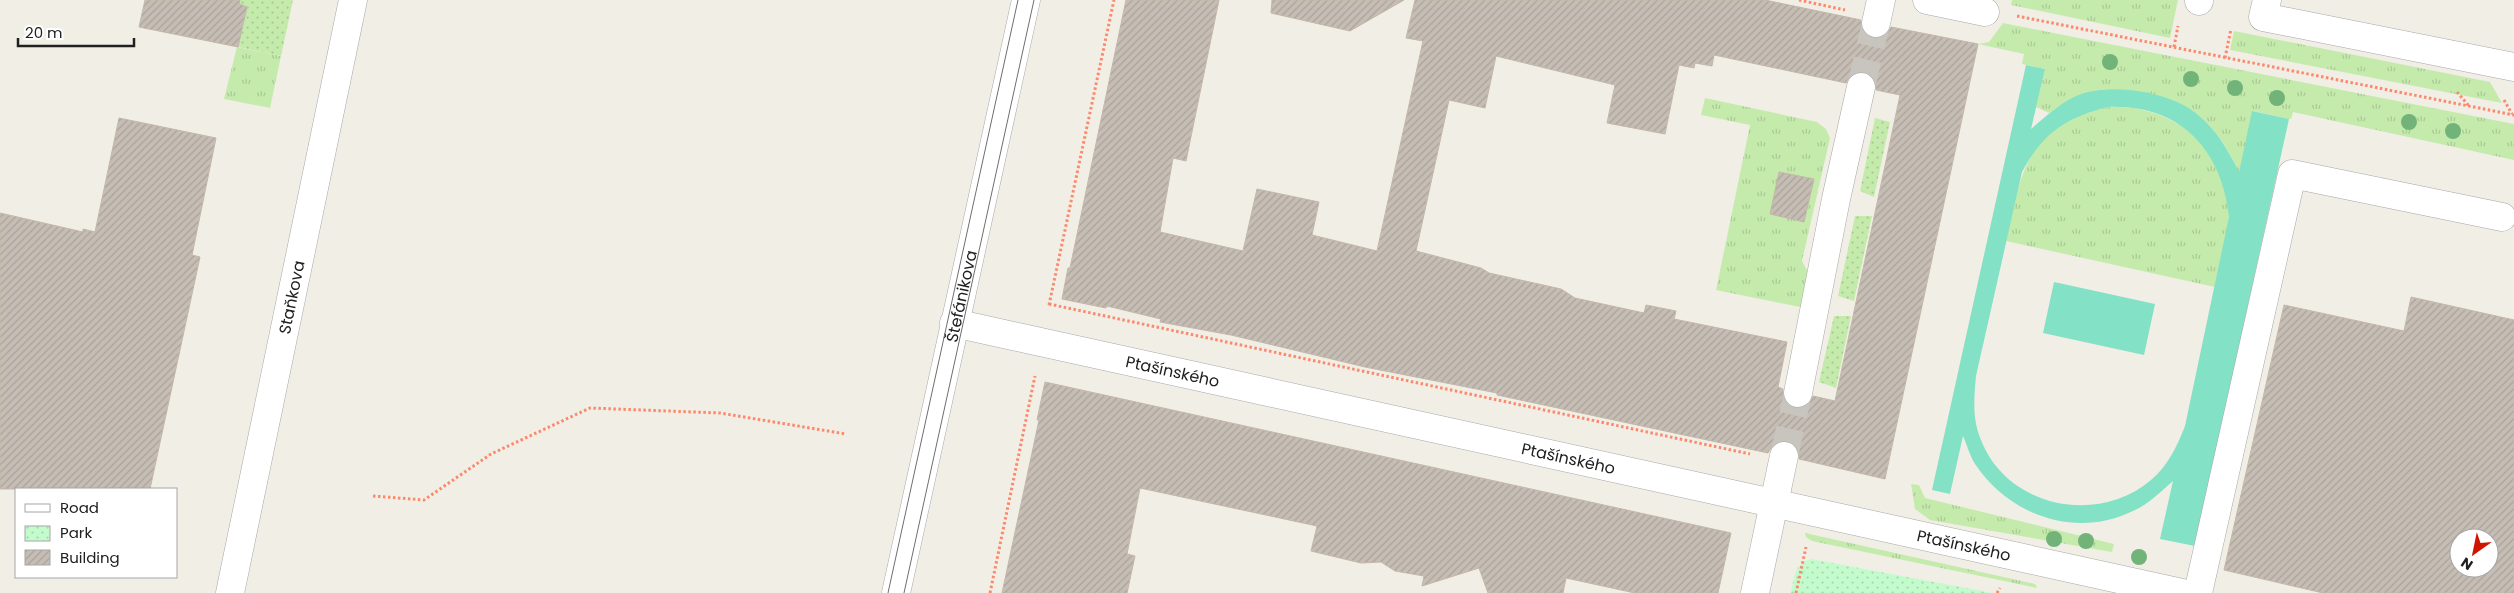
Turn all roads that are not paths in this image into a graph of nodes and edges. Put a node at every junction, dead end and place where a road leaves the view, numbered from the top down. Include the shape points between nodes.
1 (353, 0) edge
2 (1026, 0) edge
3 (1927, 0) edge
4 (2267, 0) edge
5 (1985, 12) dead end
6 (2514, 67) edge
7 (1861, 87) tunnel mouth
8 (2502, 218) dead end
9 (954, 323) junction
10 (1798, 393) tunnel mouth
11 (1784, 456) tunnel mouth
12 (1774, 504) junction
13 (2074, 582) edge
14 (230, 593) edge
15 (896, 593) edge
16 (1755, 593) edge
17 (2182, 593) edge
18 (2198, 593) edge

1 - 14 street, Staňkova
2 - 9 street, Štefánikova
3 - 5 street
4 - 6 street via 2263,17
7 - 10 street
8 - 18 street via 2292,174
9 - 12 street, Ptašínského
9 - 15 street, Štefánikova
11 - 12 street
12 - 13 street, Ptašínského via 1794,506
12 - 16 street
13 - 17 street, Ptašínského

